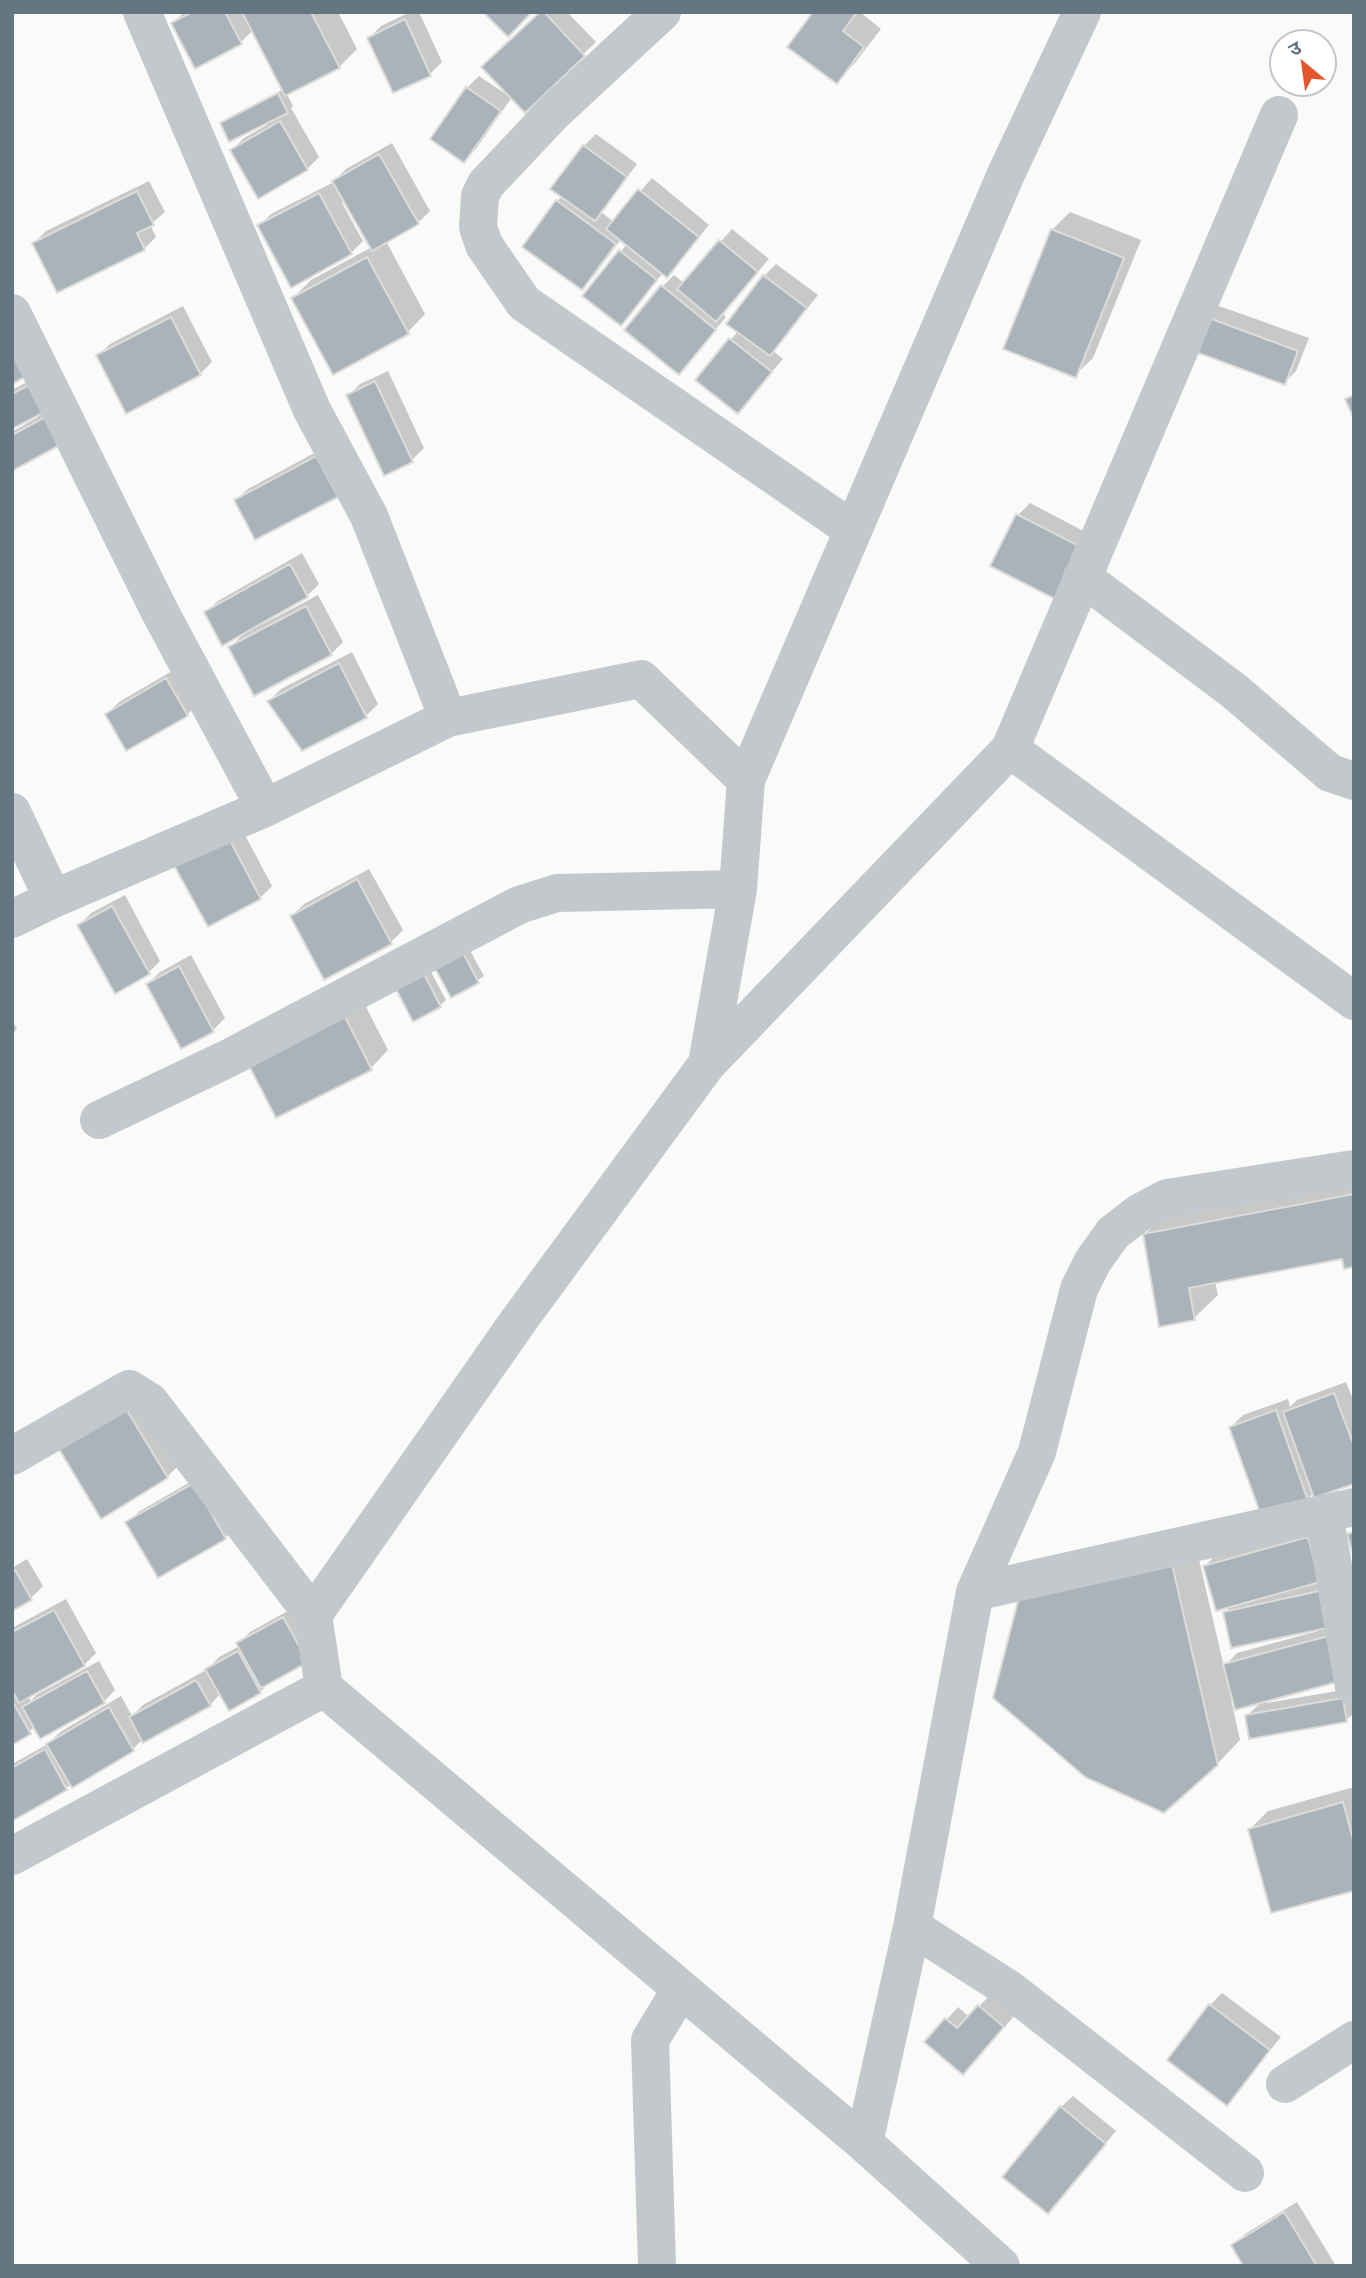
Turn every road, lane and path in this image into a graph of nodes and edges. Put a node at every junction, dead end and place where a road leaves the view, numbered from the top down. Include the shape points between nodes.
1 (142, 12) edge
2 (662, 12) edge
3 (1082, 12) edge
4 (1279, 115) dead end
5 (12, 313) edge
6 (853, 530) junction
7 (1082, 577) junction
8 (448, 718) junction
9 (1010, 749) junction
10 (746, 779) junction
11 (1354, 780) edge
12 (265, 808) junction
13 (12, 812) edge
14 (738, 889) junction
15 (53, 899) junction
16 (12, 919) edge
17 (1354, 1001) edge
18 (707, 1064) junction
19 (99, 1120) dead end
20 (1354, 1169) edge
21 (12, 1456) edge
22 (1339, 1511) edge
23 (975, 1592) junction
24 (313, 1615) junction
25 (1354, 1687) edge
26 (324, 1688) junction
27 (12, 1856) edge
28 (912, 1927) junction
29 (681, 1989) junction
30 (1354, 2040) edge
31 (1285, 2084) dead end
32 (864, 2143) junction
33 (1245, 2173) dead end
34 (657, 2266) edge
35 (1001, 2266) edge

1 - 8 street via 312,410 369,516
2 - 6 street via 554,112 486,184 477,212 484,245 524,303
3 - 6 street via 1006,174
4 - 7 street
5 - 12 street via 160,612
6 - 10 street
7 - 9 street
7 - 11 street via 1233,690 1330,773
8 - 10 street via 640,680
8 - 12 street
9 - 17 street
9 - 18 street
10 - 14 street
12 - 15 street
13 - 15 street
14 - 18 street
14 - 19 street via 557,893 519,905 229,1058
15 - 16 street
18 - 24 street via 519,1320
20 - 23 street via 1167,1198 1113,1233 1079,1289 1037,1452
21 - 24 street via 128,1389 150,1402
22 - 23 street
22 - 25 street
23 - 28 street
24 - 26 street
26 - 27 street
26 - 29 street
28 - 32 street
28 - 33 street via 1009,1989
29 - 32 street
29 - 34 street via 650,2040
30 - 31 street
32 - 35 street

